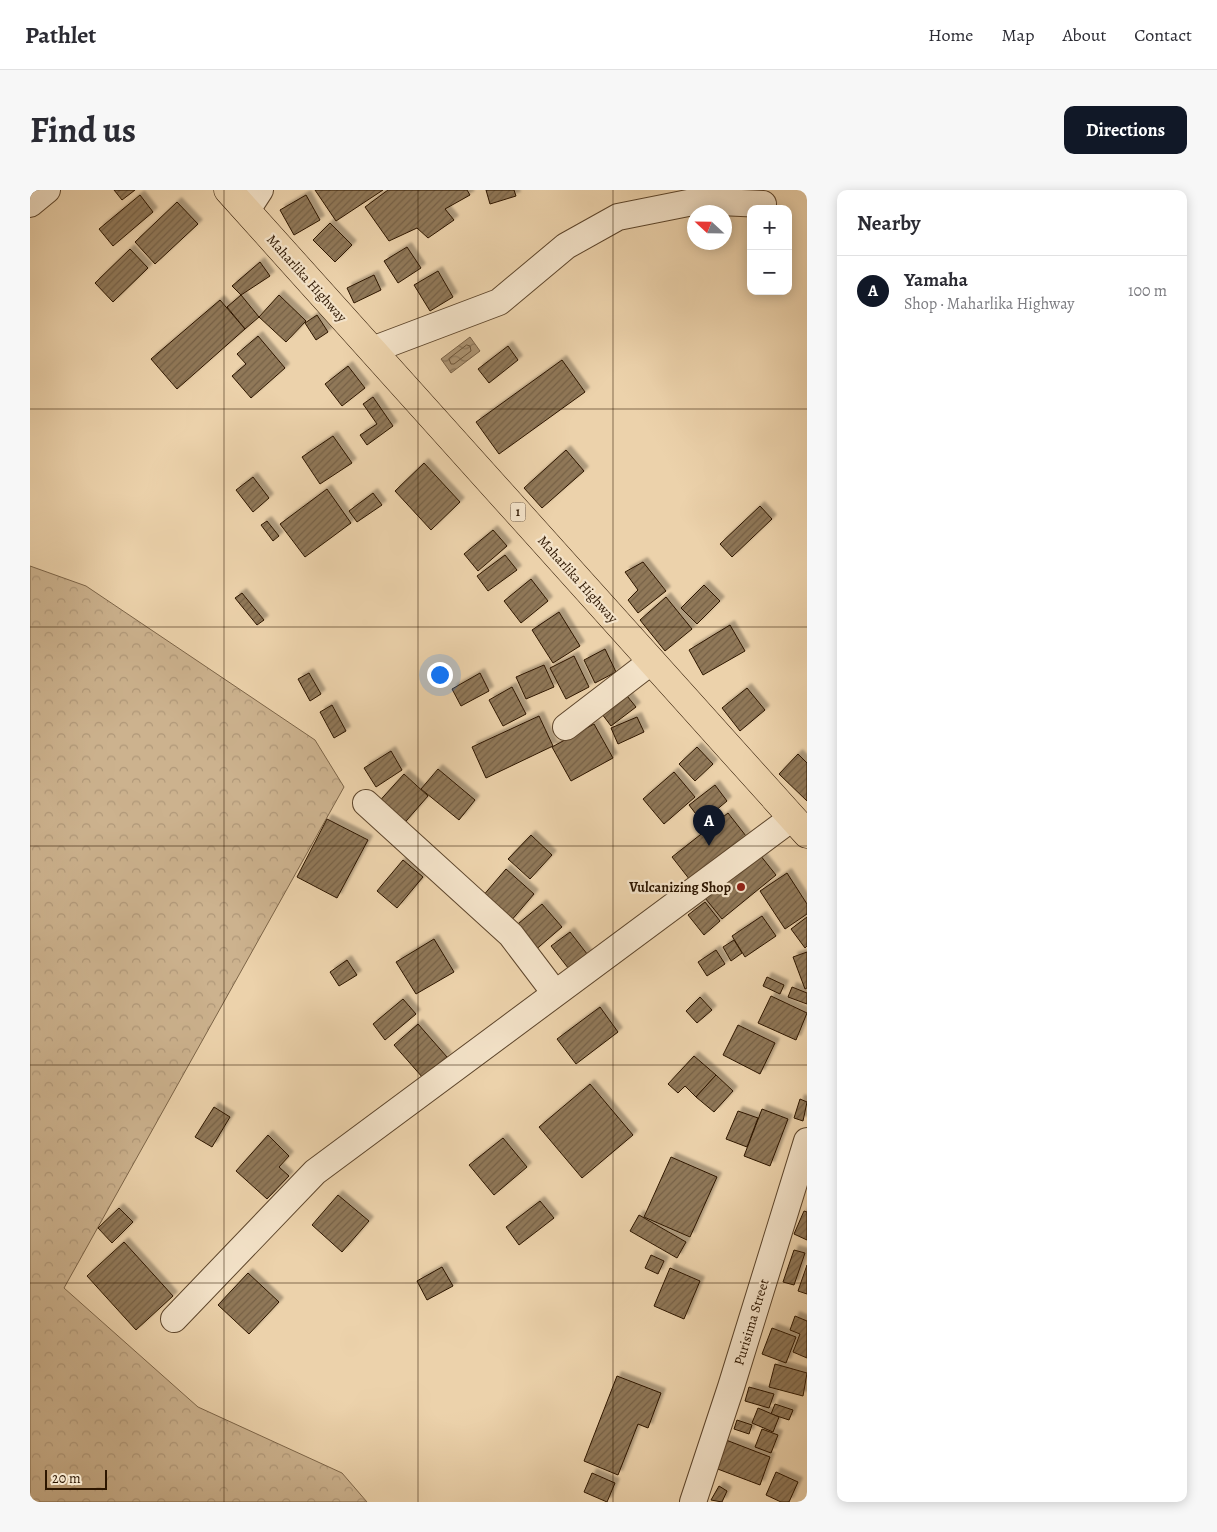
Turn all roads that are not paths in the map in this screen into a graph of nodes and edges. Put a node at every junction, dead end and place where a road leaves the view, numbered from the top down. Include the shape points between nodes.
1 (47, 190) edge
2 (228, 190) edge
3 (254, 200) edge
4 (30, 204) edge
5 (763, 204) dead end
6 (372, 350) junction
7 (652, 661) junction
8 (566, 727) dead end
9 (366, 803) dead end
10 (800, 826) edge
11 (556, 993) junction
12 (807, 1141) edge
13 (174, 1319) dead end
14 (693, 1502) edge

1 - 4 street
2 - 3 highway, Maharlika Highway / 1
3 - 6 highway, Maharlika Highway / 1
5 - 6 street via 698,201 618,216 566,246 499,302
6 - 7 highway, Maharlika Highway / 1
7 - 8 street
7 - 10 highway, Maharlika Highway / 1
9 - 11 street via 511,935
10 - 11 street
11 - 13 street via 315,1172
12 - 14 street, Purisima Street via 732,1387

